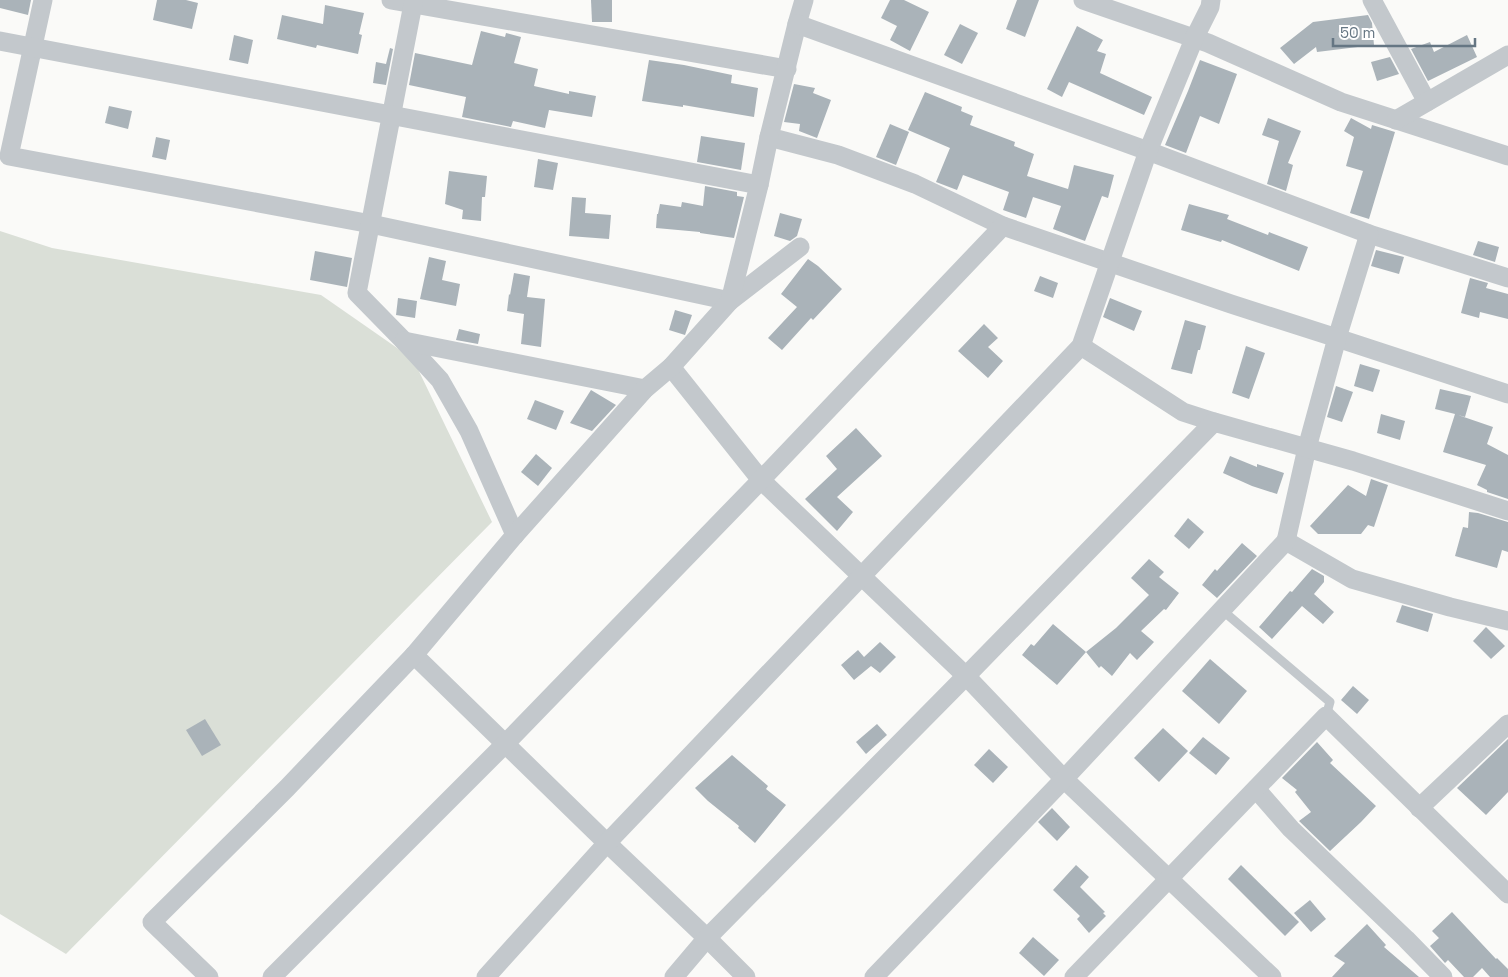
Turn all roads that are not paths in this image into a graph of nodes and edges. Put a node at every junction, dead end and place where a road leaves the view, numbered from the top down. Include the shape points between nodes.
1 (43, 0) edge
2 (392, 0) edge
3 (804, 0) edge
4 (1083, 0) edge
5 (1211, 0) edge
6 (1372, 0) edge
7 (413, 4) junction
8 (797, 24) junction
9 (1194, 38) junction
10 (0, 41) edge
11 (32, 48) junction
12 (1508, 55) edge
13 (787, 69) junction
14 (1427, 102) junction
15 (392, 115) junction
16 (1396, 120) junction
17 (769, 137) junction
18 (1148, 151) junction
19 (5, 156) edge
20 (1508, 156) edge
21 (759, 185) junction
22 (371, 224) junction
23 (1003, 226) junction
24 (1369, 234) junction
25 (800, 247) dead end
26 (1109, 262) junction
27 (1508, 278) edge
28 (730, 301) junction
29 (1337, 338) junction
30 (404, 341) junction
31 (1081, 346) junction
32 (671, 367) junction
33 (645, 389) junction
34 (1508, 394) edge
35 (1214, 422) junction
36 (1307, 448) junction
37 (761, 480) junction
38 (1508, 511) edge
39 (515, 535) junction
40 (1286, 541) junction
41 (861, 576) junction
42 (1222, 610) junction
43 (1508, 621) edge
44 (414, 655) junction
45 (966, 676) junction
46 (1326, 716) junction
47 (1508, 724) edge
48 (505, 744) junction
49 (1064, 779) junction
50 (1256, 789) junction
51 (1419, 808) junction
52 (607, 842) junction
53 (1168, 880) junction
54 (1508, 894) edge
55 (708, 938) junction
56 (209, 977) edge
57 (272, 977) edge
58 (486, 977) edge
59 (674, 977) edge
60 (746, 977) edge
61 (874, 977) edge
62 (1074, 977) edge
63 (1270, 977) edge
64 (1443, 977) edge

1 - 11 street
2 - 7 street
3 - 8 street
4 - 9 street
5 - 9 street
6 - 14 street
7 - 13 street
7 - 15 street
8 - 13 street
8 - 18 street
9 - 16 street via 1341,102
9 - 18 street
10 - 11 street
11 - 15 street
11 - 19 street
12 - 14 street
13 - 17 street
14 - 16 street
15 - 21 street
15 - 22 street
16 - 20 street
17 - 21 street
17 - 23 street via 838,155 915,184
18 - 24 street
18 - 26 street
19 - 22 street
21 - 28 street
22 - 28 street
22 - 30 street via 357,293
23 - 26 street
23 - 37 street
24 - 27 street
24 - 29 street
25 - 28 street
26 - 29 street
26 - 31 street
28 - 32 street
29 - 34 street
29 - 36 street
30 - 33 street
30 - 39 street via 440,380 469,431
31 - 35 street via 1183,412
31 - 41 street
32 - 33 street
32 - 37 street
33 - 39 street
35 - 36 street
35 - 45 street
36 - 38 street
36 - 40 street
37 - 41 street
37 - 48 street
39 - 44 street
40 - 42 street
40 - 43 street via 1352,579
41 - 45 street
41 - 52 street
42 - 46 lane via 1330,702
42 - 49 street
44 - 48 street
44 - 56 street via 287,788 152,922
45 - 49 street
45 - 55 street
46 - 50 street
46 - 51 street
47 - 51 street
48 - 52 street
48 - 57 street
49 - 53 street
49 - 61 street
50 - 53 street
50 - 64 street via 1291,829
51 - 54 street
52 - 55 street
52 - 58 street
53 - 62 street
53 - 63 street
55 - 59 street
55 - 60 street

